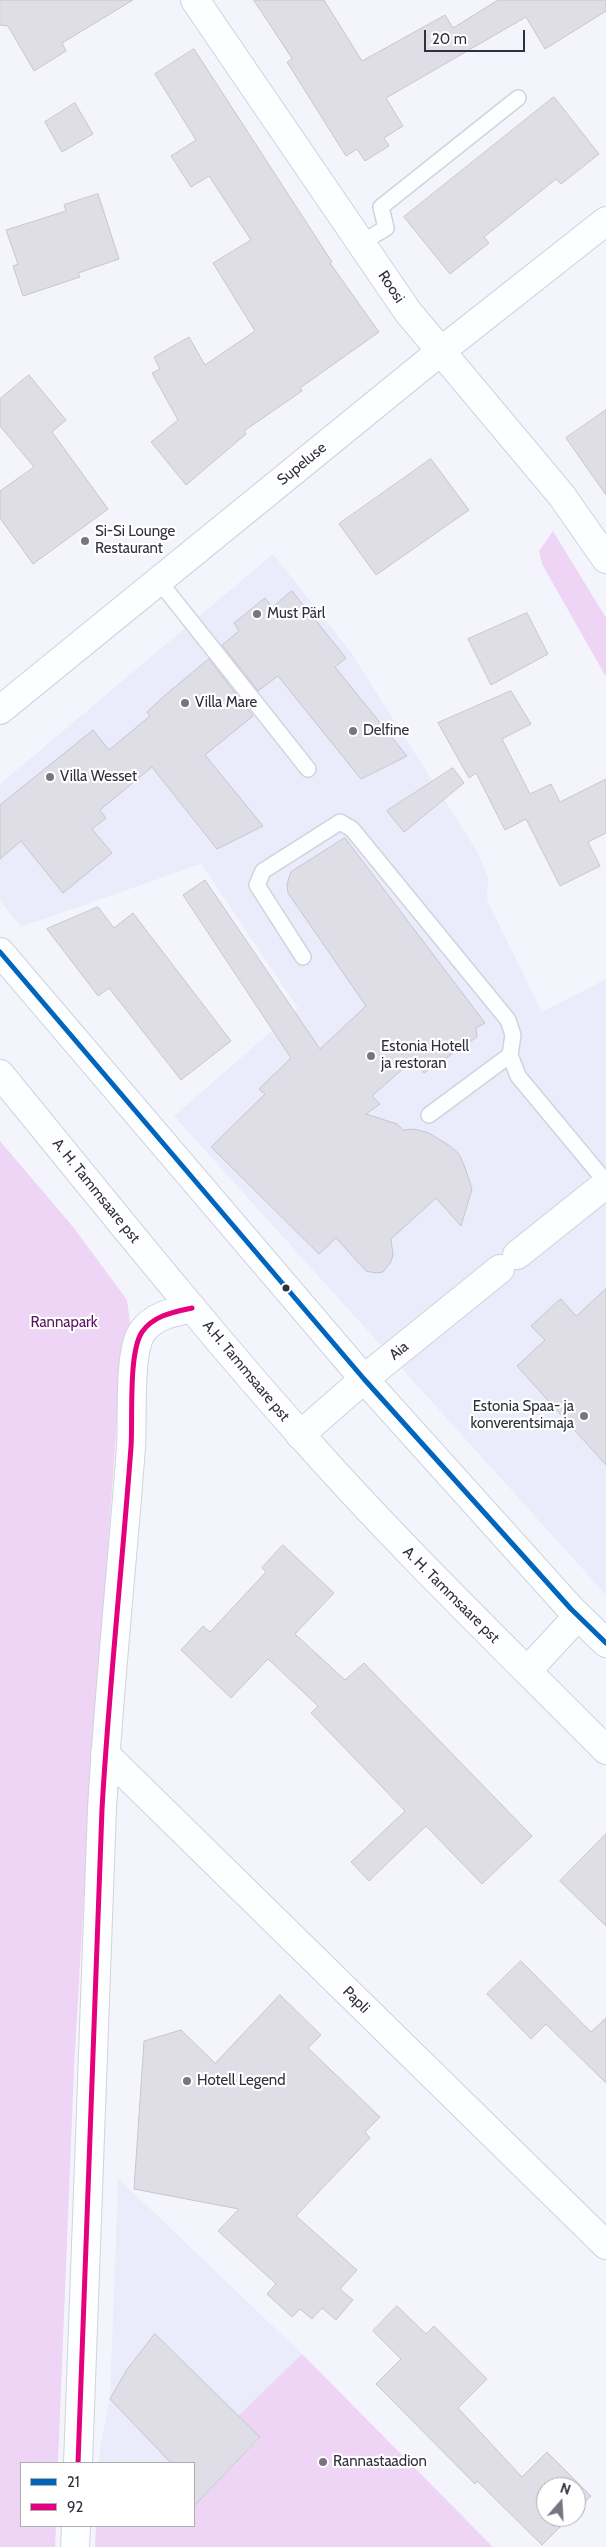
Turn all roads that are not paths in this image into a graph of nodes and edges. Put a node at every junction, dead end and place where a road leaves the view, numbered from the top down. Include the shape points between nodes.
1 (196, 0) edge
2 (518, 98) dead end
3 (606, 221) edge
4 (361, 243) junction
5 (441, 351) junction
6 (606, 559) edge
7 (159, 581) junction
8 (0, 710) edge
9 (308, 769) dead end
10 (0, 952) edge
11 (303, 957) dead end
12 (510, 1055) junction
13 (0, 1074) edge
14 (429, 1116) dead end
15 (606, 1183) edge
16 (192, 1308) junction
17 (364, 1378) junction
18 (300, 1435) junction
19 (578, 1616) junction
20 (606, 1643) edge
21 (527, 1671) junction
22 (606, 1750) edge
23 (105, 1754) junction
24 (606, 2245) edge
25 (78, 2462) edge
26 (76, 2527) edge
27 (75, 2547) edge

1 - 4 street, Roosi
2 - 4 lane via 382,207 386,228
3 - 5 street, Supeluse
4 - 5 street, Roosi via 408,312
5 - 6 street, Roosi via 562,496
5 - 7 street, Supeluse
7 - 8 street, Supeluse
7 - 9 lane
10 - 17 street
11 - 12 lane via 257,885 263,871 340,822 352,829 508,1020 513,1035
12 - 14 lane
12 - 15 lane via 518,1076
13 - 16 street, A. H. Tammsaare pst
15 - 17 street, Aia
16 - 18 street, A.H. Tammsaare pst
16 - 23 street via 161,1315 142,1332 134,1355 131,1446
17 - 18 street, Aia
17 - 19 street
18 - 21 street, A. H. Tammsaare pst via 403,1547
19 - 20 street
19 - 21 street
21 - 22 street, A. H. Tammsaare pst
23 - 24 street, Papli
23 - 25 street
26 - 27 street

